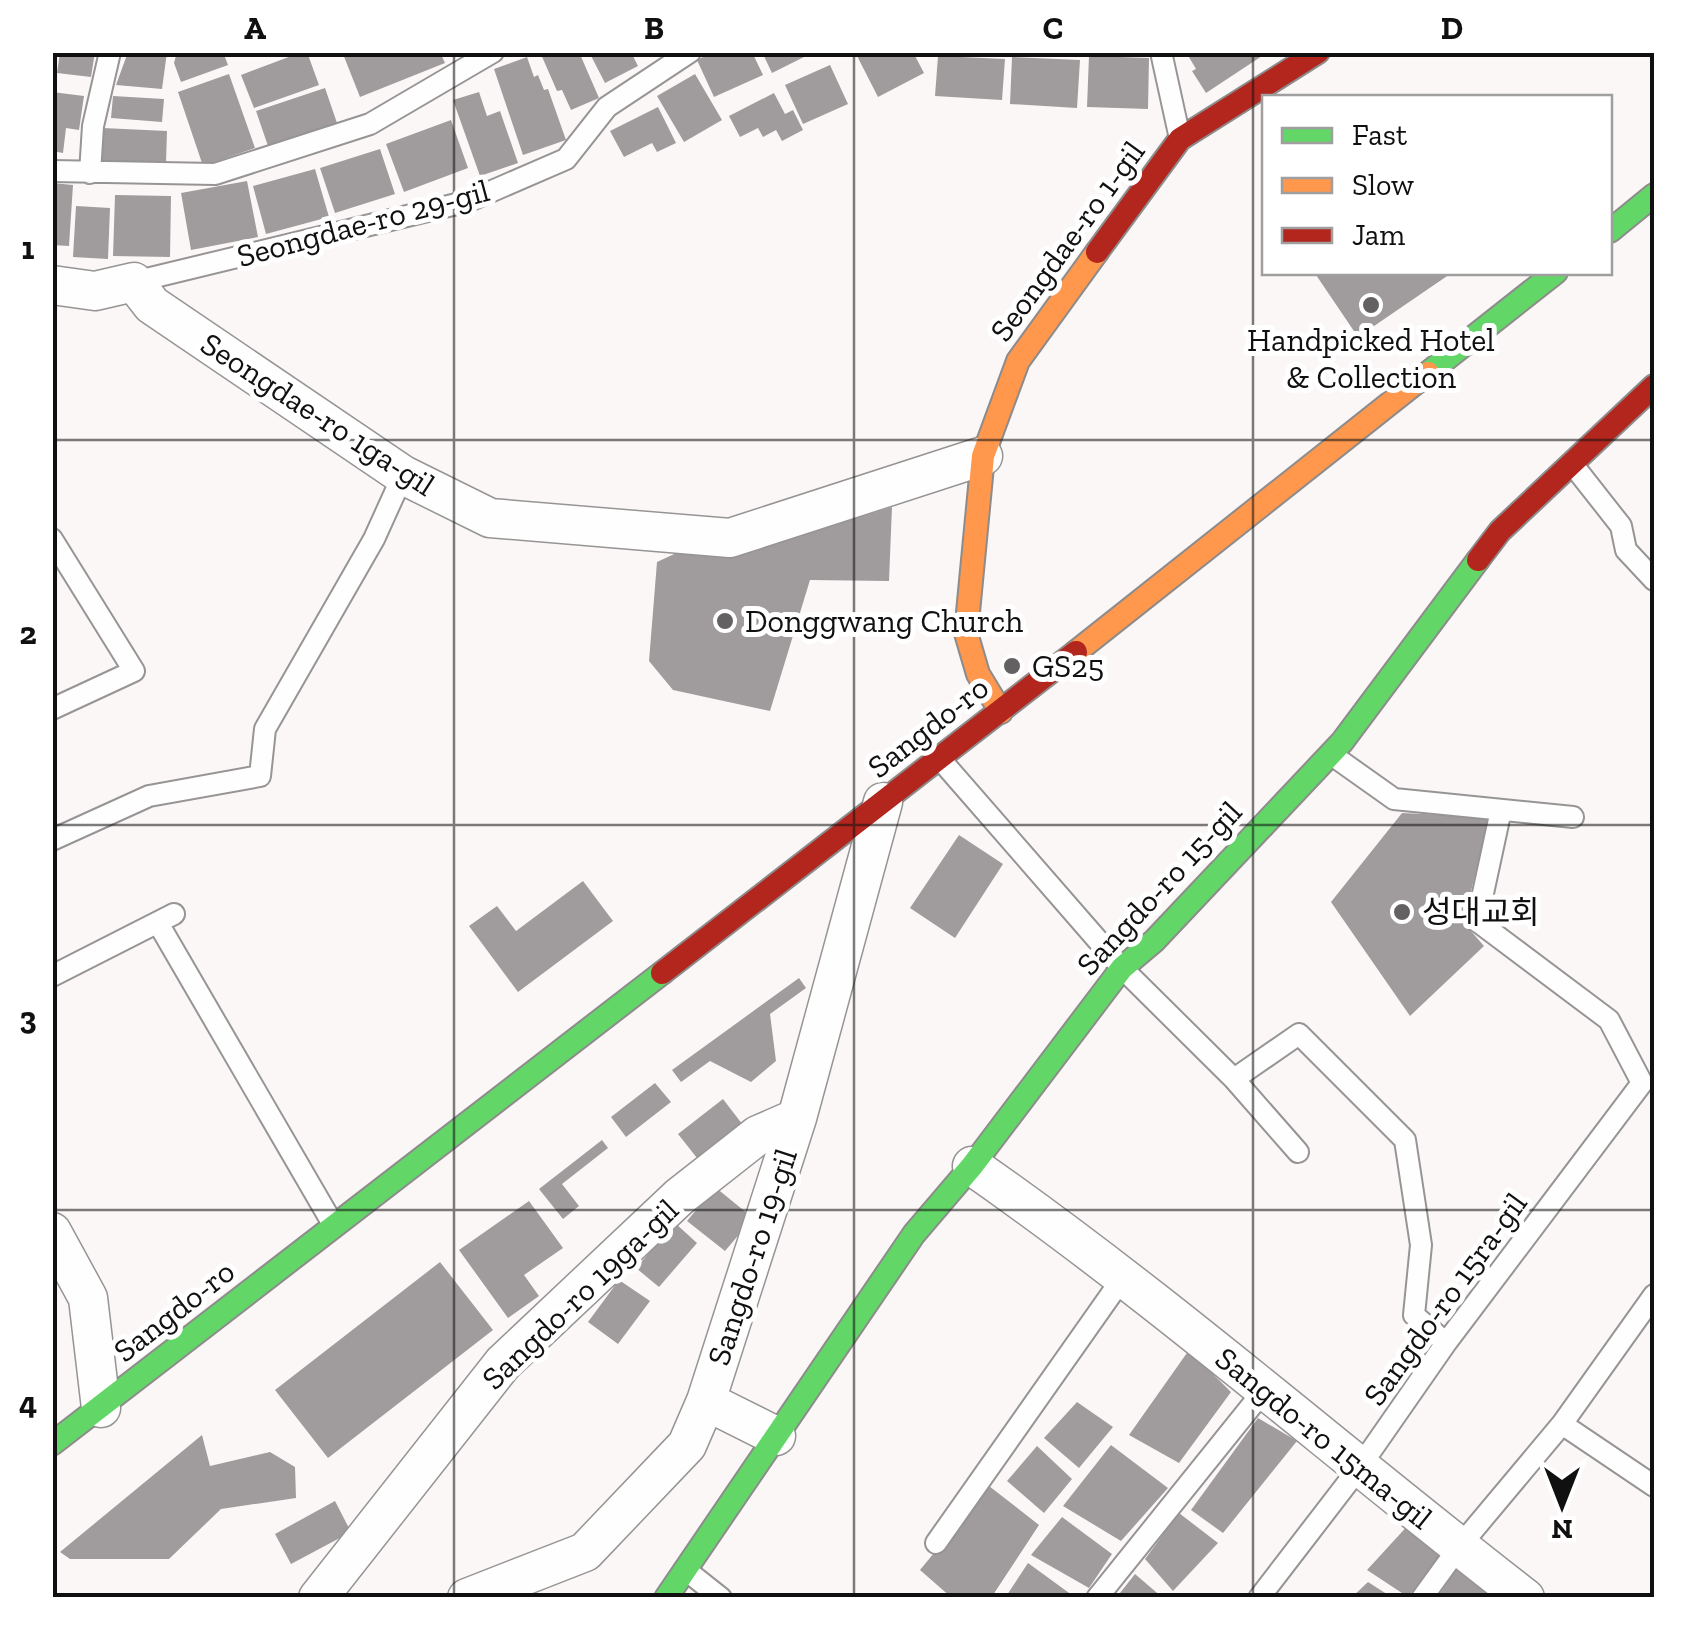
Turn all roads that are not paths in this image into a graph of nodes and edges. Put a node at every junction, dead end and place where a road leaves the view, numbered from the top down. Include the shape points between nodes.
1 (110, 52) edge
2 (494, 52) edge
3 (690, 52) edge
4 (1161, 52) edge
5 (1318, 52) edge
6 (1180, 139) junction
7 (52, 172) edge
8 (90, 173) junction
9 (1654, 195) edge
10 (1612, 228) edge
11 (1552, 275) edge
12 (134, 282) junction
13 (52, 285) edge
14 (1650, 400) edge
15 (983, 456) junction
16 (1572, 463) junction
17 (404, 475) junction
18 (55, 547) edge
19 (1654, 580) edge
20 (52, 710) edge
21 (1001, 712) junction
22 (1331, 753) junction
23 (940, 758) junction
24 (883, 802) junction
25 (1501, 810) junction
26 (1573, 816) dead end
27 (52, 840) edge
28 (1122, 968) junction
29 (52, 976) edge
30 (1234, 1079) junction
31 (796, 1118) junction
32 (1298, 1152) dead end
33 (972, 1166) junction
34 (335, 1228) junction
35 (52, 1232) edge
36 (1124, 1276) junction
37 (1654, 1295) edge
38 (1446, 1343) junction
39 (1264, 1388) junction
40 (706, 1401) junction
41 (101, 1408) junction
42 (1562, 1424) junction
43 (776, 1436) junction
44 (52, 1444) edge
45 (1359, 1468) junction
46 (1654, 1486) edge
47 (936, 1543) dead end
48 (1459, 1547) junction
49 (685, 1570) junction
50 (318, 1598) edge
51 (467, 1598) edge
52 (666, 1598) edge
53 (721, 1598) edge
54 (1096, 1598) edge
55 (1259, 1598) edge
56 (1422, 1598) edge
57 (1525, 1598) edge

1 - 8 lane
2 - 8 lane via 370,124 215,174
3 - 12 lane, Seongdae-ro 29-gil via 607,107 566,159 469,201
4 - 6 lane
5 - 6 street, Seongdae-ro 1-gil
6 - 15 street, Seongdae-ro 1-gil via 1018,360
7 - 8 lane
9 - 10 street
11 - 21 street, Sangdo-ro
12 - 13 street, Seongdae-ro 29-gil via 94,291
12 - 17 street, Seongdae-ro 1ga-gil via 152,306
14 - 16 street, Sangdo-ro 15-gil
15 - 17 street, Seongdae-ro 1ga-gil via 730,538 490,518
15 - 21 street, Seongdae-ro 1-gil via 966,633 970,660
16 - 19 lane via 1622,526 1626,550
16 - 22 street, Sangdo-ro 15-gil via 1500,531
17 - 27 lane via 265,729 260,776 150,796
18 - 20 lane via 134,672
21 - 23 street, Sangdo-ro
22 - 25 lane via 1394,800
22 - 28 street, Sangdo-ro 15-gil
23 - 24 street, Sangdo-ro
23 - 28 lane
24 - 31 street, Sangdo-ro 19-gil
24 - 34 street, Sangdo-ro
25 - 26 lane
25 - 38 lane, Sangdo-ro 15ra-gil via 1477,921 1609,1020 1642,1083
28 - 30 lane
28 - 33 street, Sangdo-ro 15-gil
29 - 34 lane via 166,919
30 - 32 lane
30 - 38 lane via 1299,1034 1405,1140 1422,1244 1414,1314
31 - 40 street, Sangdo-ro 19-gil
31 - 50 street, Sangdo-ro 19ga-gil via 758,1135 679,1197 503,1363
33 - 36 street, Sangdo-ro 15ma-gil
33 - 43 street, Sangdo-ro 15-gil via 914,1234
34 - 41 street, Sangdo-ro
35 - 41 street via 88,1298
36 - 39 street, Sangdo-ro 15ma-gil
36 - 47 lane
37 - 42 lane
38 - 45 lane, Sangdo-ro 15ra-gil
39 - 45 street, Sangdo-ro 15ma-gil
39 - 54 lane
40 - 43 street
40 - 51 street, Sangdo-ro 19-gil via 687,1445 585,1552
41 - 44 street, Sangdo-ro
42 - 46 lane
42 - 48 lane
43 - 49 street, Sangdo-ro 15-gil
45 - 48 street, Sangdo-ro 15ma-gil
45 - 55 lane, Sangdo-ro 15ra-gil
48 - 56 lane
48 - 57 street, Sangdo-ro 15ma-gil
49 - 52 street, Sangdo-ro 15-gil
49 - 53 lane

